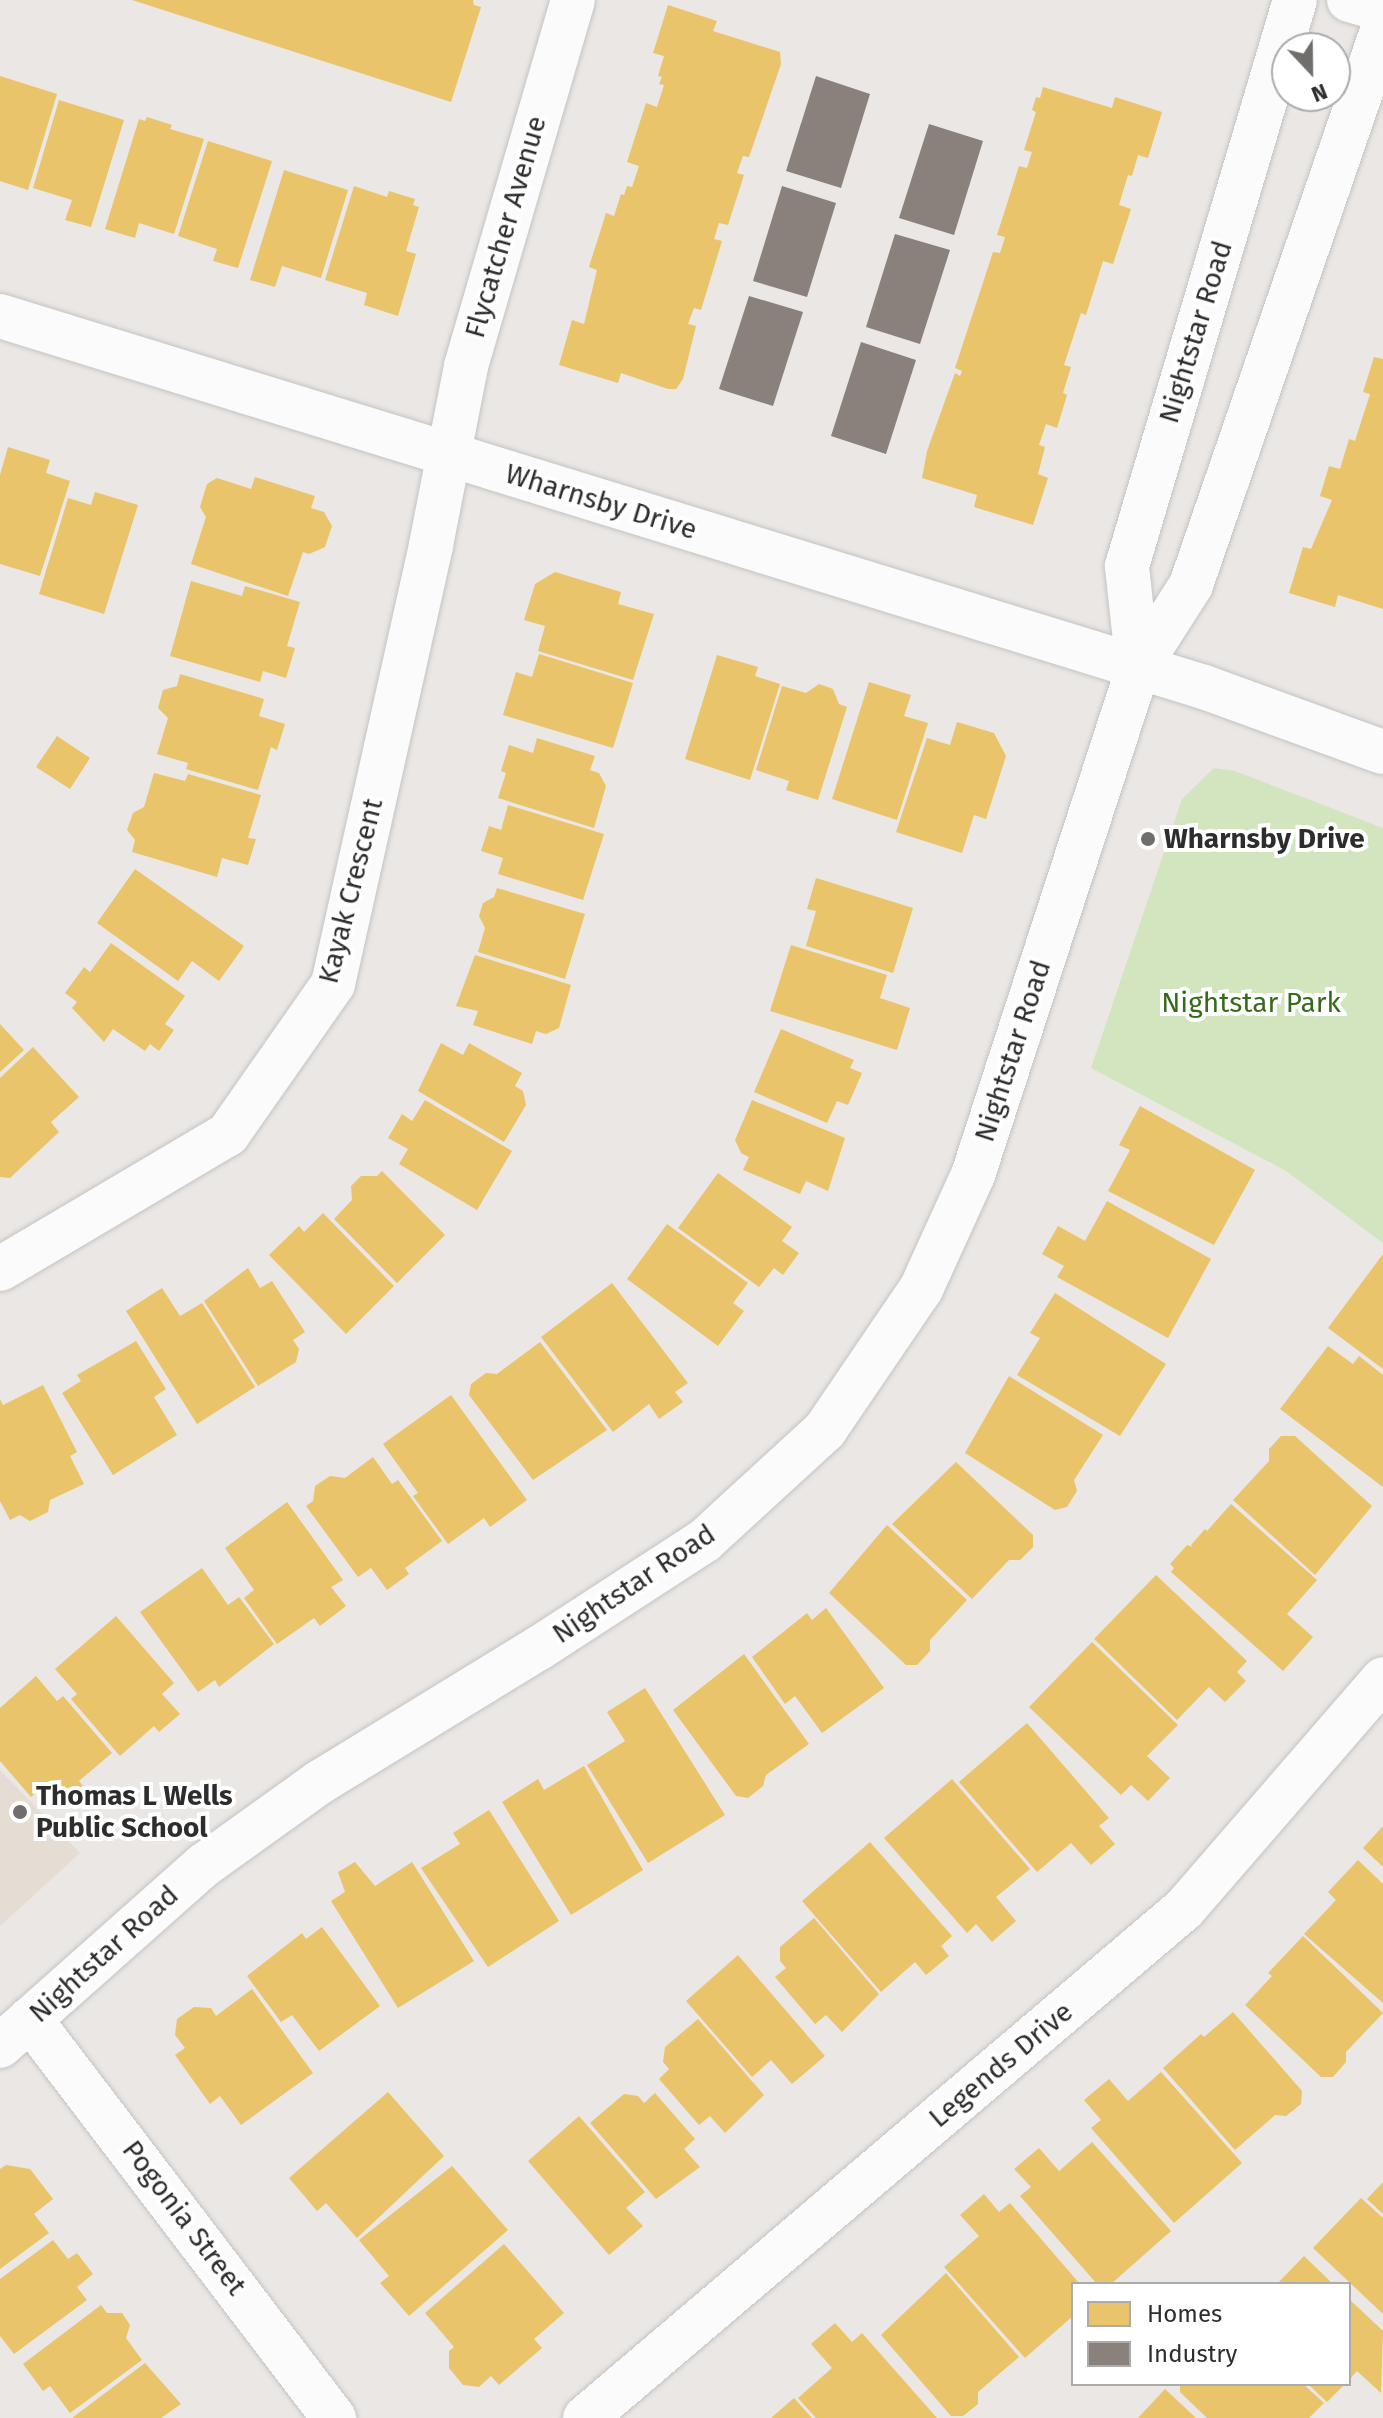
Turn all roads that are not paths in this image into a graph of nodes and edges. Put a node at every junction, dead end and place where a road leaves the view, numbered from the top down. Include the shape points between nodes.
1 (573, 0) edge
2 (1295, 0) edge
3 (1349, 0) edge
4 (1383, 10) edge
5 (1383, 28) edge
6 (0, 316) edge
7 (449, 456) junction
8 (1138, 668) junction
9 (1383, 752) edge
10 (0, 1269) edge
11 (1383, 1679) edge
12 (15, 2033) edge
13 (334, 2418) edge
14 (585, 2418) edge

1 - 7 street, Flycatcher Avenue via 466,366
2 - 8 street, Nightstar Road via 1127,566
3 - 4 street
5 - 8 street, Nightstar Road via 1191,585
6 - 7 street, Wharnsby Drive
7 - 8 street, Wharnsby Drive
7 - 10 street, Kayak Crescent via 333,984 228,1134
8 - 9 street, Wharnsby Drive
8 - 12 street, Nightstar Road via 973,1175 921,1289 825,1430 704,1541 320,1782 204,1865
11 - 14 street, Legends Drive via 1184,1909
12 - 13 street, Pogonia Street

